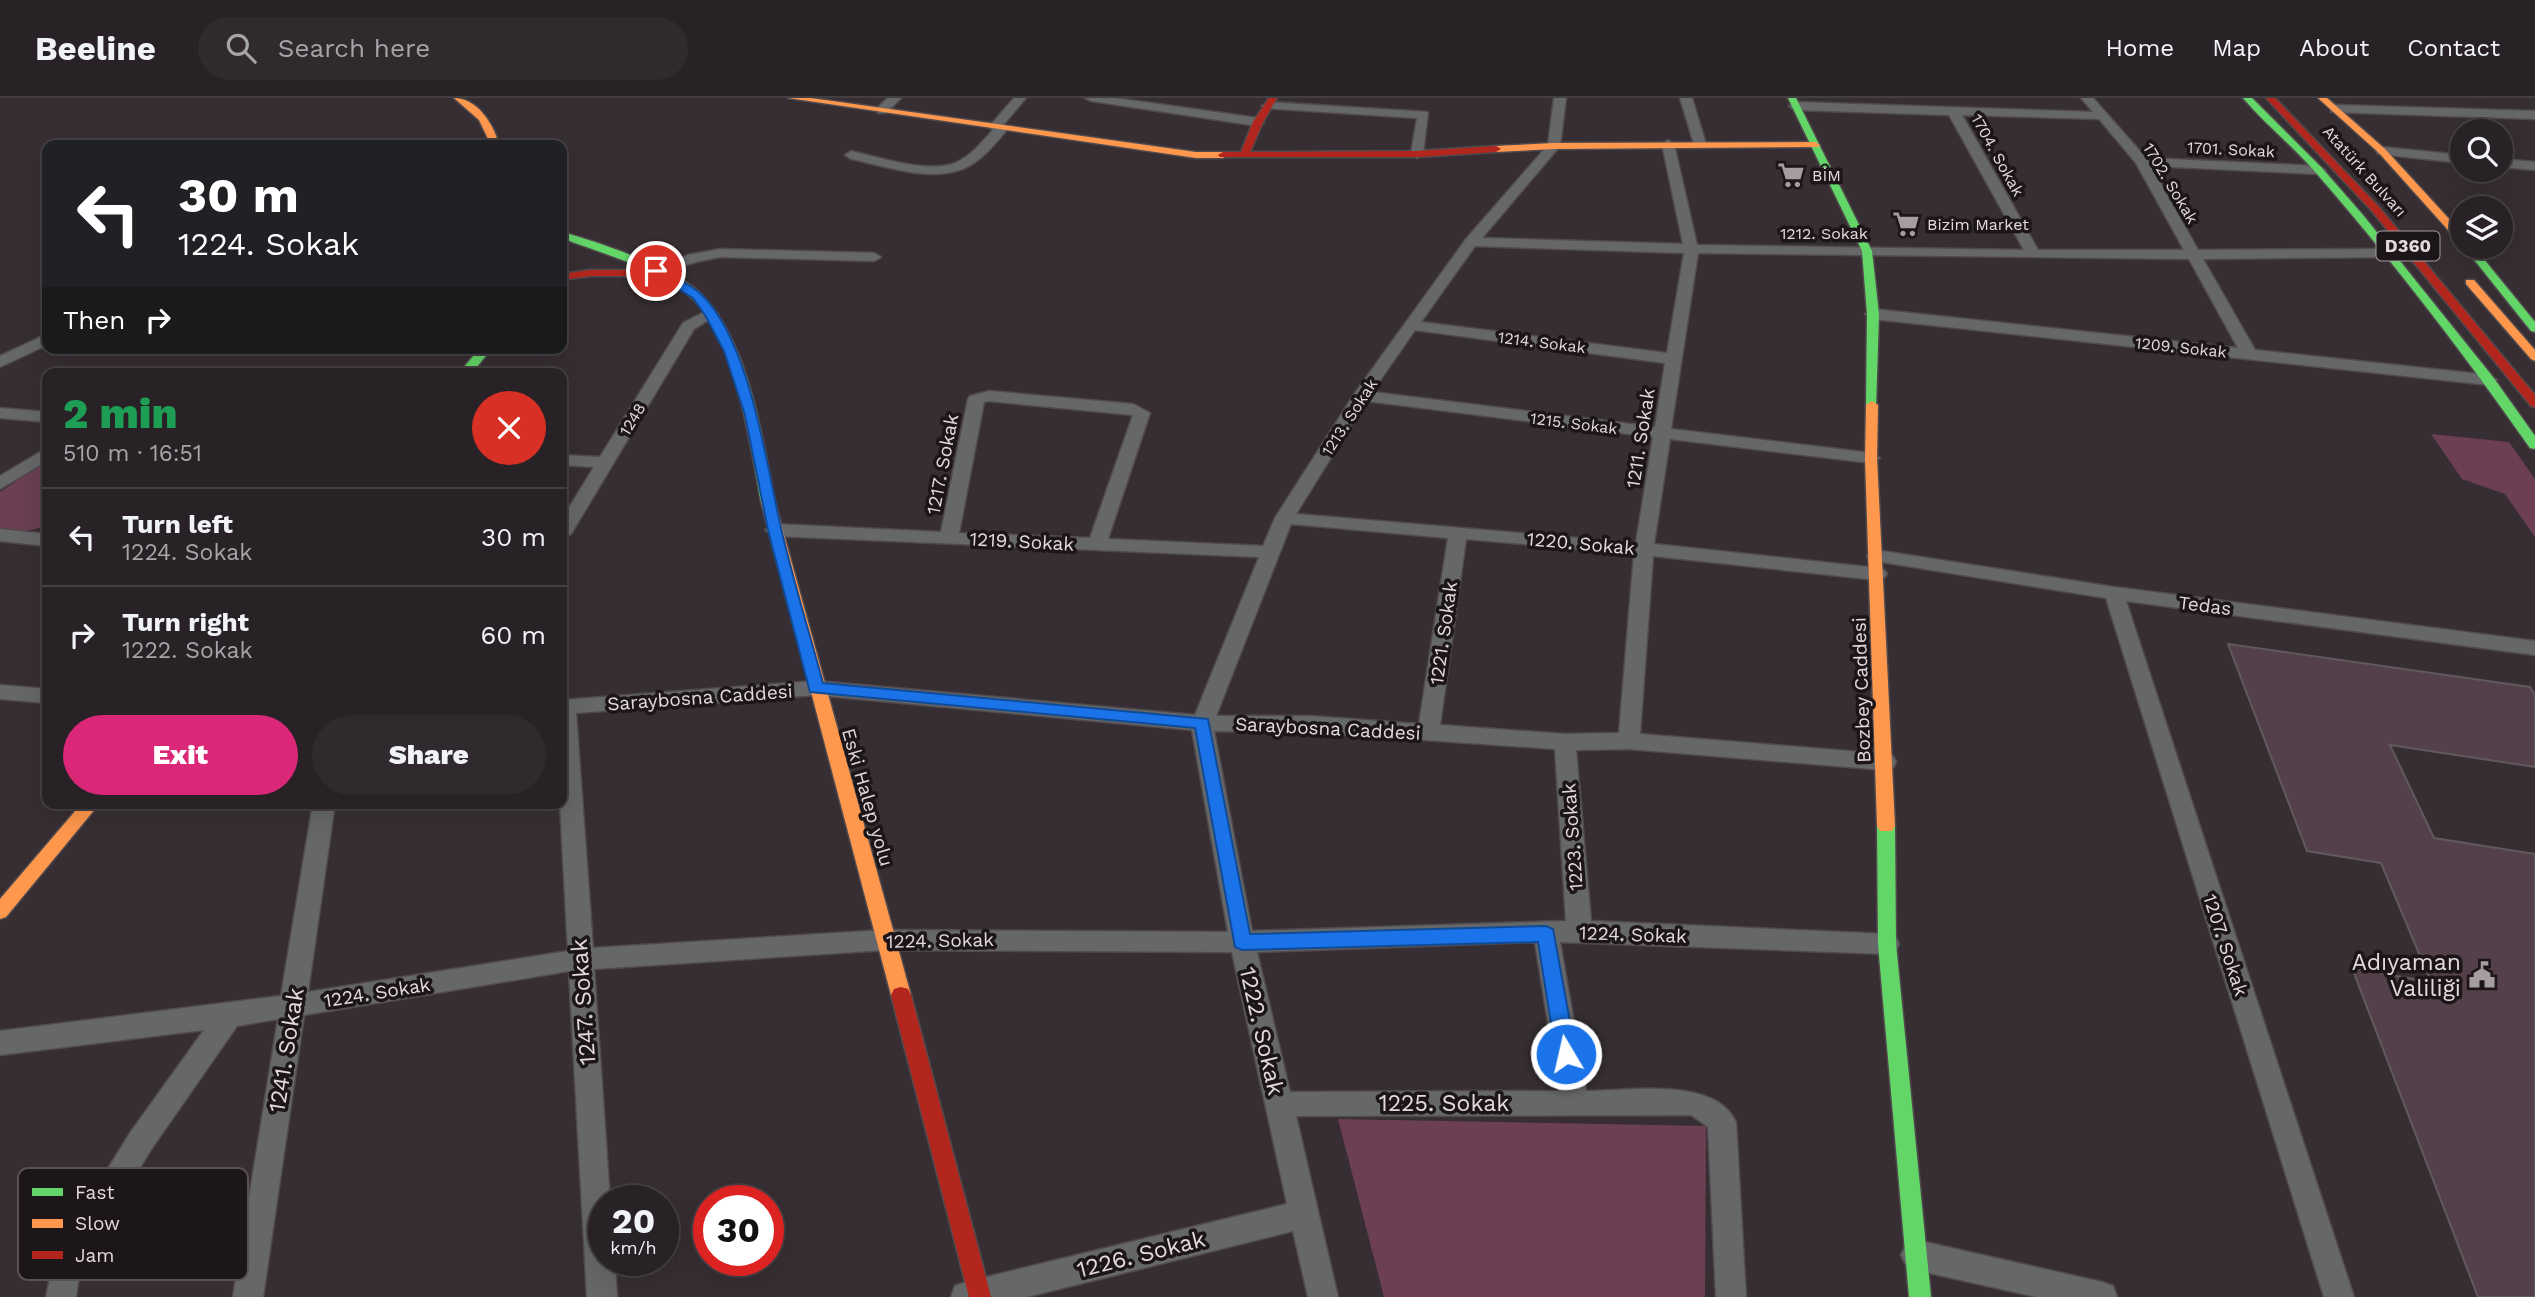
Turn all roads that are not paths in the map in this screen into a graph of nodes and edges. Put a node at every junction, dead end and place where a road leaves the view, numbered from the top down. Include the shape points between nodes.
1 (458, 98) edge
2 (792, 98) edge
3 (895, 98) edge
4 (1020, 98) edge
5 (1091, 98) edge
6 (1560, 98) edge
7 (1686, 98) edge
8 (2087, 98) edge
9 (2247, 98) edge
10 (2270, 98) edge
11 (2517, 98) edge
12 (822, 100) edge
13 (1270, 102) edge
14 (1793, 102) edge
15 (2316, 103) edge
16 (2335, 109) junction
17 (882, 110) junction
18 (1954, 111) junction
19 (2535, 115) edge
20 (2104, 116) junction
21 (1258, 122) junction
22 (999, 128) junction
23 (494, 140) edge
24 (2347, 141) dead end
25 (1668, 144) junction
26 (1700, 144) junction
27 (1815, 145) junction
28 (1554, 146) junction
29 (2382, 151) junction
30 (1245, 154) junction
31 (1417, 154) junction
32 (851, 155) dead end
33 (2450, 158) edge
34 (2142, 162) junction
35 (2513, 164) edge
36 (2535, 166) edge
37 (2319, 170) junction
38 (2450, 226) edge
39 (567, 237) edge
40 (1471, 243) junction
41 (1691, 250) junction
42 (1867, 251) junction
43 (2033, 253) junction
44 (2387, 253) junction
45 (2193, 256) junction
46 (874, 257) dead end
47 (2479, 259) edge
48 (2460, 269) dead end
49 (656, 271) junction
50 (567, 277) edge
51 (710, 314) junction
52 (1873, 314) junction
53 (1411, 325) junction
54 (2535, 329) edge
55 (42, 341) edge
56 (481, 354) edge
57 (2249, 354) junction
58 (2535, 357) edge
59 (1674, 359) junction
60 (0, 362) edge
61 (469, 368) edge
62 (2489, 380) junction
63 (1361, 396) junction
64 (2535, 403) edge
65 (0, 413) edge
66 (42, 417) edge
67 (1661, 433) junction
68 (2535, 445) edge
69 (42, 456) edge
70 (1871, 458) junction
71 (567, 460) edge
72 (606, 462) junction
73 (0, 484) edge
74 (1284, 518) junction
75 (567, 526) edge
76 (775, 530) junction
77 (1458, 533) junction
78 (0, 536) edge
79 (949, 538) junction
80 (42, 540) edge
81 (1097, 544) junction
82 (1644, 549) junction
83 (1269, 552) junction
84 (1877, 565) junction
85 (2114, 593) junction
86 (2535, 648) edge
87 (816, 688) junction
88 (0, 692) edge
89 (42, 696) edge
90 (567, 707) edge
91 (1202, 723) junction
92 (1429, 733) junction
93 (1629, 741) junction
94 (1565, 742) junction
95 (1885, 762) junction
96 (567, 763) edge
97 (87, 809) edge
98 (323, 809) edge
99 (0, 912) edge
100 (1579, 932) junction
101 (1546, 934) junction
102 (886, 940) junction
103 (1242, 942) junction
104 (1887, 944) junction
105 (581, 959) junction
106 (293, 1006) junction
107 (229, 1016) junction
108 (0, 1043) edge
109 (1574, 1102) junction
110 (1279, 1104) junction
111 (124, 1168) edge
112 (1304, 1214) junction
113 (1916, 1255) junction
114 (975, 1296) edge
115 (248, 1297) edge
116 (602, 1297) edge
117 (1324, 1297) edge
118 (1731, 1297) edge
119 (1920, 1297) edge
120 (2102, 1297) edge
121 (2339, 1297) edge

1 - 23 main road via 484,118
2 - 12 main road
3 - 17 street
4 - 22 street
5 - 21 street
6 - 28 street
7 - 26 street
8 - 20 street, 1702. Sokak
9 - 37 main road
10 - 64 main road, Atatürk Bulvarı / D360 via 2385,218
11 - 19 street
12 - 17 main road
13 - 21 main road
13 - 31 street via 1424,115
14 - 18 street
14 - 27 main road, Bozbey Caddesi
15 - 16 main road
15 - 24 main road, Atatürk Bulvarı
16 - 19 street
16 - 29 main road
17 - 22 main road
18 - 20 street
18 - 43 street, 1704. Sokak
20 - 34 street, 1702. Sokak
21 - 30 main road
22 - 30 main road via 1196,155
22 - 32 street via 960,166 939,171
25 - 26 main road
25 - 28 main road
25 - 41 street, 1211. Sokak
26 - 27 main road
27 - 42 main road, Bozbey Caddesi
28 - 31 main road
28 - 40 street, 1213. Sokak
29 - 33 street
29 - 38 main road
30 - 31 main road
34 - 37 street, 1701. Sokak
34 - 45 street, 1702. Sokak
35 - 36 street
37 - 44 main road
39 - 49 main road, Eski Halep yolu
40 - 41 street, 1212. Sokak
40 - 53 street, 1213. Sokak
41 - 42 street, 1212. Sokak
41 - 59 street, 1211. Sokak
42 - 43 street, 1212. Sokak
42 - 52 main road, Bozbey Caddesi
43 - 45 street, 1212. Sokak
44 - 45 street, 1212. Sokak
44 - 62 main road
45 - 57 street, 1702. Sokak
46 - 49 street via 720,253
47 - 54 main road
48 - 58 main road, D360
49 - 50 main road
49 - 51 main road, Eski Halep yolu via 696,296
51 - 72 street, 1248 via 688,326
51 - 76 main road, Eski Halep yolu via 730,351 751,415
52 - 57 street, 1209. Sokak
52 - 70 main road, Bozbey Caddesi
53 - 59 street, 1214. Sokak
53 - 63 street, 1213. Sokak
55 - 60 street
56 - 61 main road
57 - 62 street, 1209. Sokak
59 - 67 street, 1211. Sokak
62 - 68 main road
63 - 67 street, 1215. Sokak
63 - 74 street, 1213. Sokak
65 - 66 street
67 - 70 street, 1215. Sokak
67 - 82 street, 1211. Sokak
69 - 73 street
70 - 84 main road, Bozbey Caddesi
71 - 72 street
72 - 75 street, 1248
74 - 77 street, 1220. Sokak
74 - 83 street, 1213. Sokak
76 - 79 street, 1219. Sokak
76 - 87 main road, Eski Halep yolu
77 - 82 street, 1220. Sokak
77 - 92 street, 1221. Sokak
78 - 80 street
79 - 81 street, 1219. Sokak
79 - 81 street, 1217. Sokak via 976,399 989,396 1142,413
81 - 83 street, 1219. Sokak
82 - 84 street, 1220. Sokak
82 - 93 street, 1211. Sokak
83 - 91 street, 1213. Sokak
84 - 85 street, Tedas
84 - 95 main road, Bozbey Caddesi
85 - 86 street, Tedas
85 - 121 street, 1207. Sokak
87 - 90 street, Saraybosna Caddesi
87 - 91 street, Saraybosna Caddesi
87 - 102 main road, Eski Halep yolu
88 - 89 street
91 - 92 street, Saraybosna Caddesi via 1310,724
91 - 103 street, 1222. Sokak
92 - 94 street, Saraybosna Caddesi
93 - 94 street, Saraybosna Caddesi
93 - 95 street, Saraybosna Caddesi
94 - 100 street, 1223. Sokak
95 - 104 main road, Bozbey Caddesi
96 - 105 street, 1247. Sokak
97 - 99 main road
98 - 106 street, 1241. Sokak
100 - 101 street, 1224. Sokak
100 - 104 street, 1224. Sokak
101 - 103 street, 1224. Sokak
101 - 109 street
102 - 103 street, 1224. Sokak
102 - 105 street, 1224. Sokak
102 - 114 main road, Eski Halep yolu
103 - 110 street, 1222. Sokak
104 - 113 main road, Bozbey Caddesi
105 - 106 street, 1224. Sokak
105 - 116 street, 1247. Sokak
106 - 107 street, 1224. Sokak
106 - 115 street, 1241. Sokak
107 - 108 street, 1224. Sokak
107 - 111 street
109 - 110 street, 1225. Sokak
109 - 118 street, 1225. Sokak via 1691,1103 1722,1122
110 - 112 street, 1222. Sokak
112 - 114 street, 1226. Sokak
112 - 117 street, 1222. Sokak
113 - 119 main road, Bozbey Caddesi
113 - 120 street

